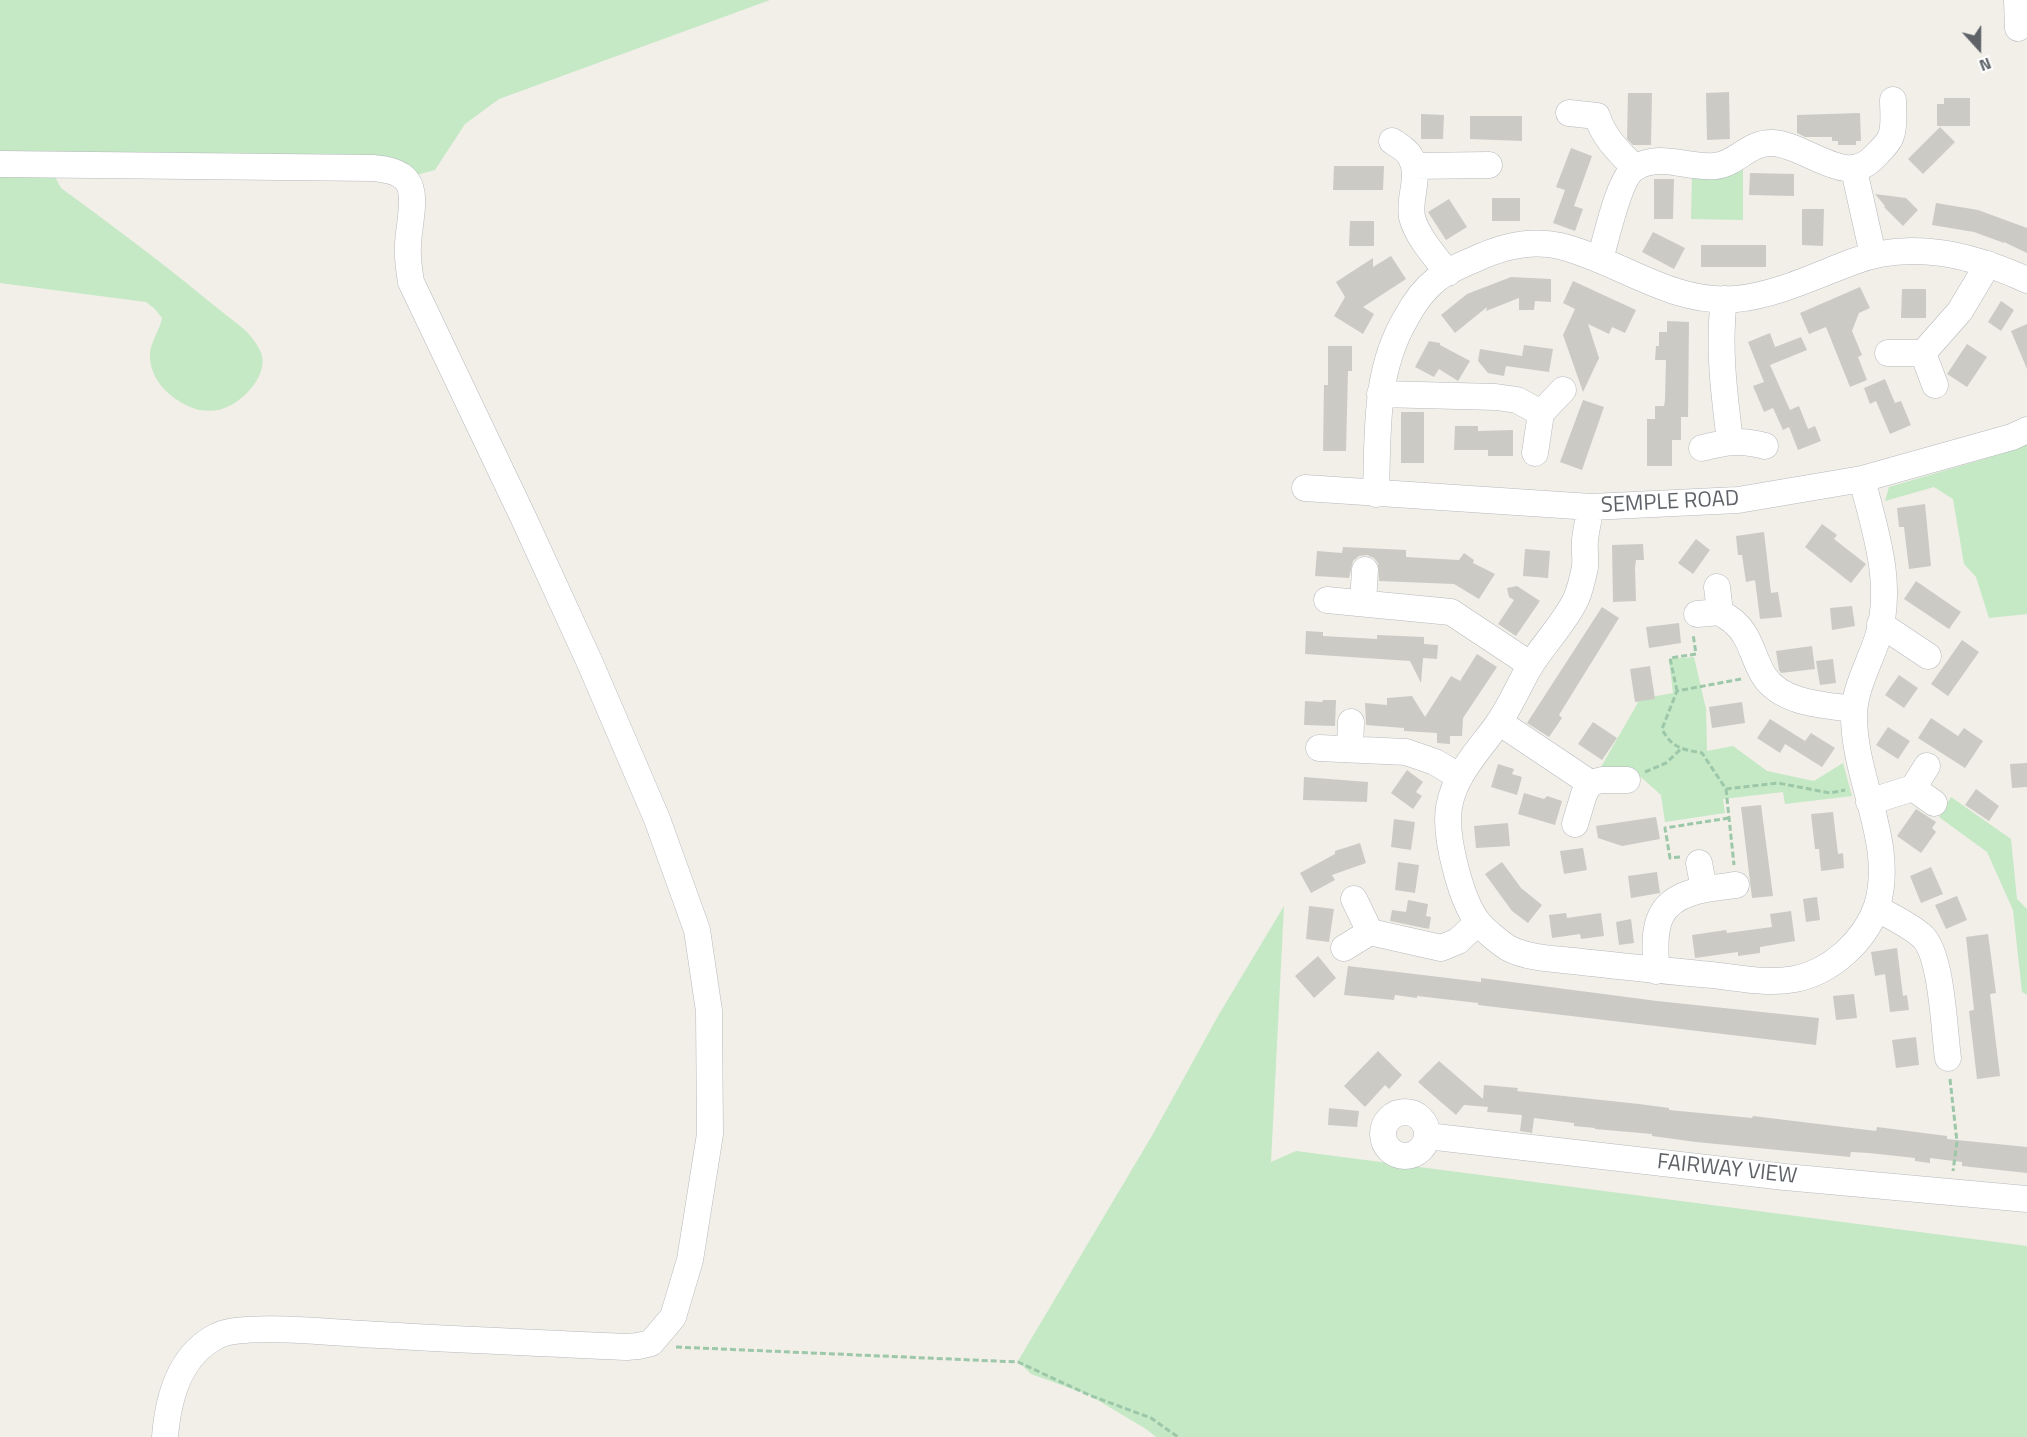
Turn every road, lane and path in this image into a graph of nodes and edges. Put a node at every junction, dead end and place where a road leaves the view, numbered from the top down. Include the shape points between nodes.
1 (2018, 0) edge
2 (2018, 28) dead end
3 (1893, 100) dead end
4 (1569, 113) dead end
5 (1392, 141) dead end
6 (0, 164) edge
7 (1489, 165) dead end
8 (1414, 166) junction
9 (1635, 168) junction
10 (1854, 170) junction
11 (1873, 255) junction
12 (1600, 259) junction
13 (1988, 264) junction
14 (1448, 273) junction
15 (2027, 280) edge
16 (1724, 299) junction
17 (1888, 353) dead end
18 (1923, 353) junction
19 (1935, 385) dead end
20 (1563, 390) dead end
21 (1380, 394) junction
22 (1541, 413) junction
23 (2027, 430) edge
24 (1730, 441) junction
25 (1765, 446) dead end
26 (1702, 448) dead end
27 (1535, 453) dead end
28 (1862, 479) junction
29 (1305, 488) dead end
30 (1376, 494) junction
31 (1591, 507) junction
32 (1365, 570) dead end
33 (1327, 600) dead end
34 (1363, 602) junction
35 (1706, 610) joint
36 (1880, 624) junction
37 (1928, 656) dead end
38 (1531, 665) junction
39 (1765, 678) junction
40 (1677, 691) junction
41 (1854, 709) junction
42 (1351, 722) dead end
43 (1499, 722) junction
44 (1319, 748) dead end
45 (1350, 749) junction
46 (1681, 749) junction
47 (1927, 766) dead end
48 (1460, 777) junction
49 (1627, 780) joint
50 (1590, 783) junction
51 (1726, 789) junction
52 (1867, 794) junction
53 (1729, 818) junction
54 (1575, 824) dead end
55 (1699, 863) joint
56 (1736, 885) joint
57 (1704, 889) junction
58 (1354, 899) dead end
59 (1876, 908) junction
60 (1478, 922) junction
61 (1370, 932) junction
62 (1344, 948) dead end
63 (1656, 971) junction
64 (1948, 1058) joint
65 (1427, 1136) dead end
66 (1951, 1191) junction
67 (2027, 1199) edge
68 (644, 1345) junction
69 (165, 1437) edge
70 (1178, 1437) edge

1 - 2 street
3 - 10 street via 1891,137 1867,165
4 - 9 street via 1597,116 1613,146
5 - 8 street via 1410,155
6 - 68 street via 373,168 396,173 407,181 412,197 408,243 411,282 594,674 657,819 697,930 709,1011 710,1134 690,1260 678,1302 668,1325 656,1339
7 - 8 street
8 - 14 street via 1412,218
9 - 10 street via 1659,160 1726,164 1748,148 1772,143 1795,147 1831,165
9 - 12 street via 1621,187
10 - 11 street
11 - 13 street via 1927,250
11 - 16 street via 1767,293
12 - 14 street via 1559,246 1531,243 1480,256
12 - 16 street via 1676,293
13 - 15 street
13 - 18 street via 1960,311
14 - 21 street via 1415,301 1398,330
16 - 24 street via 1722,378
17 - 18 street
18 - 19 street
20 - 22 street
21 - 22 street via 1496,397 1516,400
21 - 30 street
22 - 27 street
23 - 28 street, SEMPLE ROAD
24 - 25 street
24 - 26 street
28 - 31 street, SEMPLE ROAD via 1738,500
28 - 36 street via 1881,551 1886,596
29 - 30 street, SEMPLE ROAD
30 - 31 street, SEMPLE ROAD
31 - 38 street via 1585,566 1575,601
32 - 34 street
33 - 34 street
34 - 38 street via 1451,612
35 - 39 street via 1736,623
35 - 40 path via 1695,654 1670,658
36 - 37 street
36 - 41 street
38 - 43 street
39 - 40 path
39 - 41 street via 1797,700
40 - 46 path via 1662,729 1668,740
41 - 52 street via 1855,740
42 - 45 street
43 - 48 street
43 - 50 street
44 - 45 street
45 - 48 street via 1406,752 1435,762
46 - 49 path via 1666,763
46 - 51 path via 1702,753
47 - 52 street via 1924,796
48 - 60 street via 1450,801 1450,839 1454,861
49 - 50 street
50 - 54 street
51 - 52 path via 1778,783 1830,794
51 - 53 path
52 - 59 street via 1883,877
53 - 55 path via 1665,828 1670,858 1698,857
53 - 56 path
55 - 57 street
56 - 57 street
57 - 63 street via 1686,894 1661,914
58 - 61 street
59 - 63 street via 1863,933 1842,957 1796,979 1766,981
59 - 64 street via 1911,928 1933,952 1937,968 1932,1022
60 - 61 street via 1458,940 1441,948
60 - 63 street via 1508,948 1531,956
61 - 62 street
64 - 66 path via 1957,1142
65 - 66 street, FAIRWAY VIEW
66 - 67 street, FAIRWAY VIEW
68 - 69 street via 230,1331 205,1343 189,1360 166,1414
68 - 70 path via 1018,1362 1151,1419

